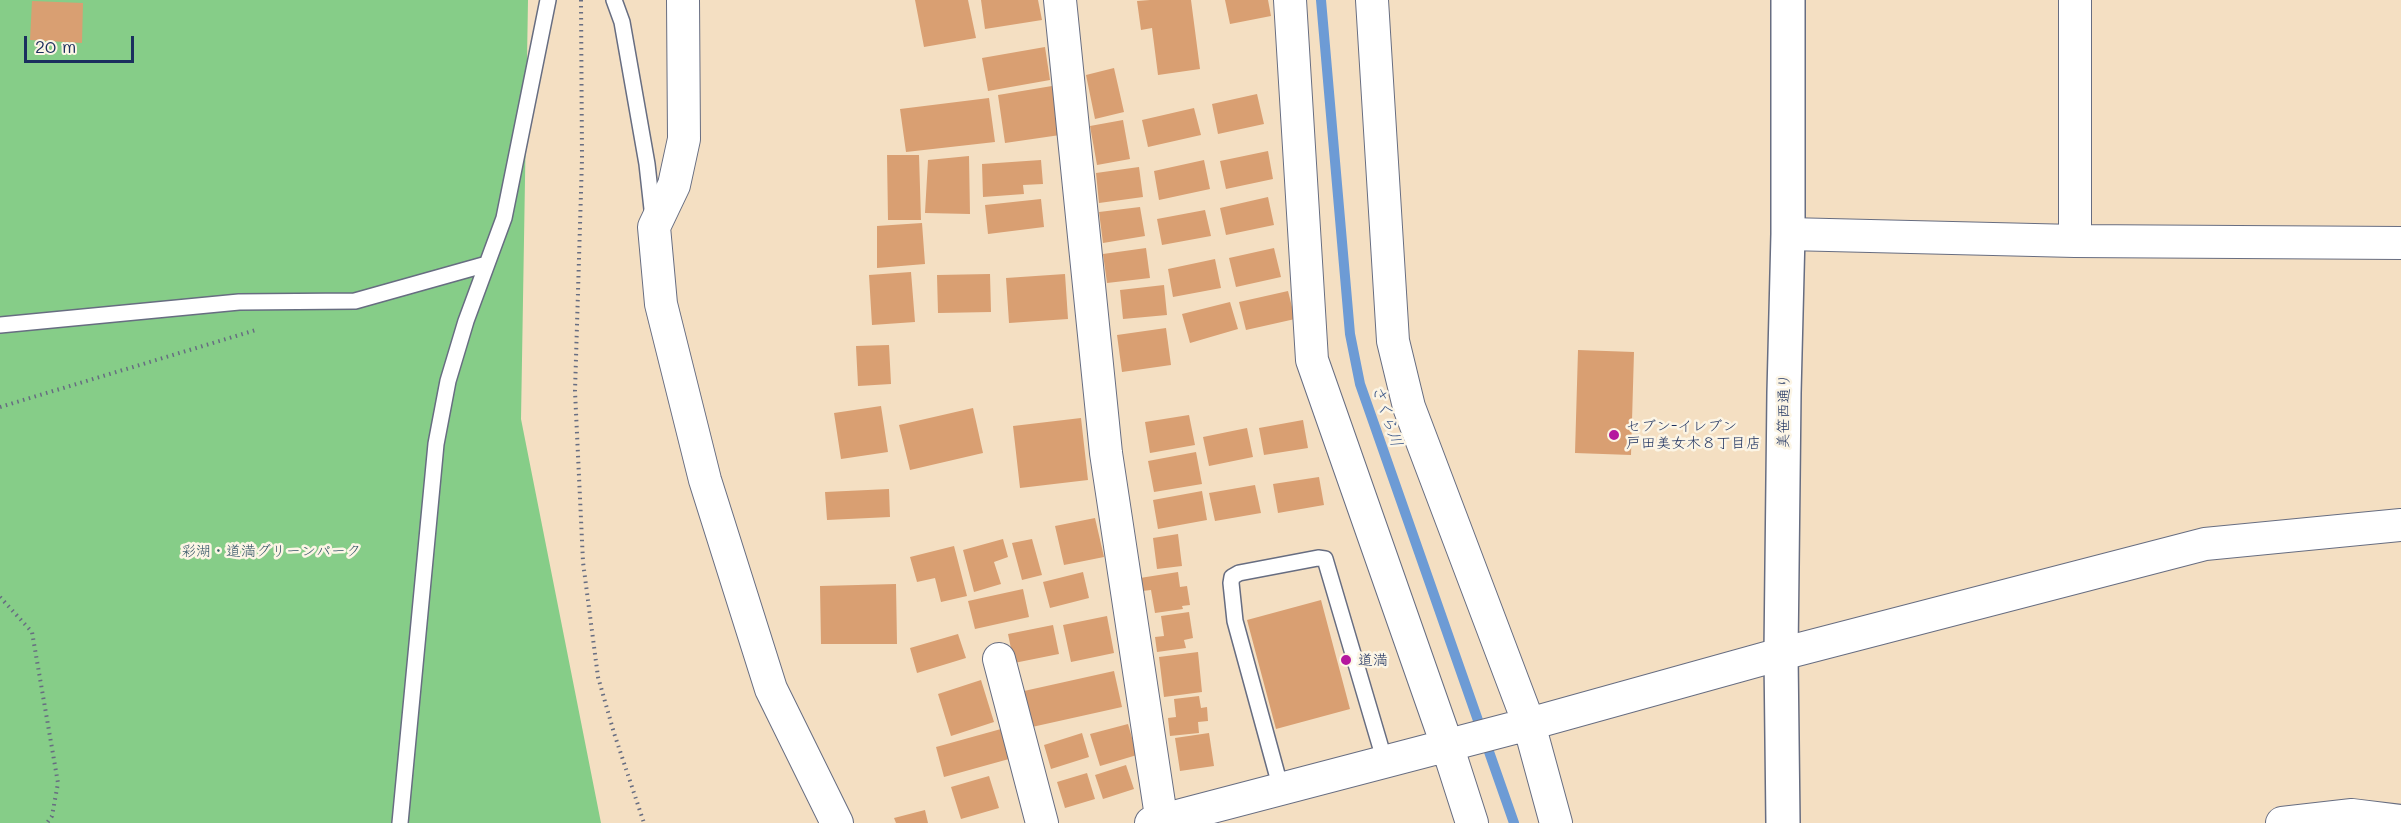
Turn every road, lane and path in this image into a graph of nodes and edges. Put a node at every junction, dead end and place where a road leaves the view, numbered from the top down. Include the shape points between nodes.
1 (548, 0) edge
2 (581, 0) edge
3 (614, 0) edge
4 (683, 0) edge
5 (1060, 0) edge
6 (1290, 0) edge
7 (1372, 0) edge
8 (1788, 0) edge
9 (2075, 0) edge
10 (654, 227) junction
11 (1788, 234) junction
12 (2074, 241) junction
13 (2401, 243) edge
14 (487, 264) junction
15 (0, 325) edge
16 (263, 328) dead end
17 (0, 407) edge
18 (2401, 525) edge
19 (0, 597) edge
20 (1781, 654) junction
21 (999, 659) dead end
22 (1516, 727) junction
23 (1452, 744) junction
24 (1385, 762) junction
25 (1281, 789) junction
26 (1158, 822) edge
27 (2401, 822) edge
28 (47, 823) edge
29 (400, 823) edge
30 (644, 823) edge
31 (837, 823) edge
32 (1042, 823) edge
33 (1472, 823) edge
34 (1557, 823) edge
35 (1783, 823) edge
36 (2282, 823) edge

1 - 14 lane via 504,218
2 - 30 path via 582,159 575,391 583,562 598,677
3 - 10 lane via 622,22
4 - 10 street via 684,139 674,185
5 - 26 street via 1106,453
6 - 23 street via 1312,360
7 - 22 street via 1393,341 1409,407
8 - 11 street, 美笹西通り
9 - 12 street
10 - 31 street via 661,304 705,480 771,689
11 - 12 street
11 - 20 street, 美笹西通り
12 - 13 street
14 - 15 lane via 355,301 239,302
14 - 29 lane via 448,381 436,444
16 - 17 path
18 - 20 street via 2205,544
19 - 28 path via 32,632 58,783
20 - 22 street
20 - 35 street, 美笹西通り
21 - 32 street
22 - 23 street
22 - 34 street
23 - 24 street
23 - 33 street
24 - 25 street
24 - 25 lane via 1325,559 1239,573 1231,583 1235,621
25 - 26 street
27 - 36 street via 2352,815

